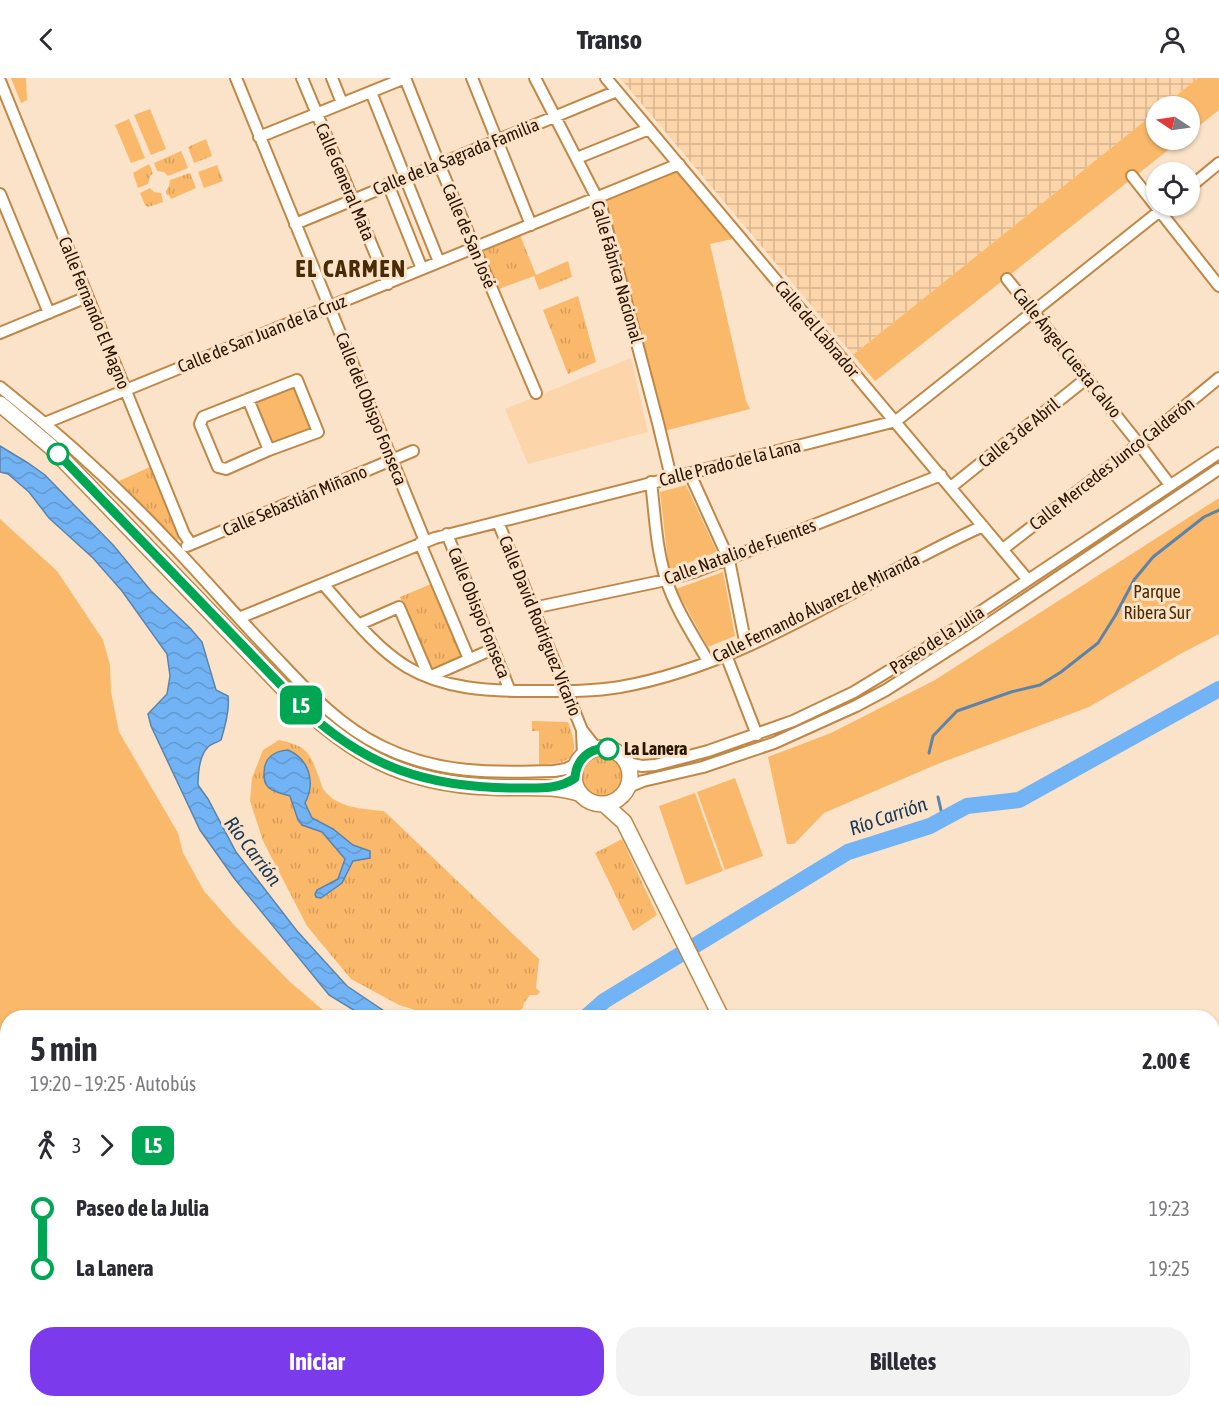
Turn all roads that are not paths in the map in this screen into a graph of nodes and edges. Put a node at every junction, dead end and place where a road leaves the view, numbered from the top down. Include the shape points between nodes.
1 (236, 78) edge
2 (302, 78) edge
3 (332, 78) edge
4 (405, 78) edge
5 (472, 78) edge
6 (535, 78) edge
7 (606, 78) edge
8 (0, 81) edge
9 (617, 91) junction
10 (371, 92) junction
11 (342, 103) junction
12 (317, 113) junction
13 (555, 116) junction
14 (649, 129) junction
15 (259, 137) junction
16 (497, 140) junction
17 (577, 158) junction
18 (439, 163) junction
19 (1219, 163) edge
20 (679, 164) junction
21 (405, 177) junction
22 (1132, 177) dead end
23 (1200, 179) edge
24 (388, 184) junction
25 (1146, 191) edge
26 (0, 194) edge
27 (598, 198) junction
28 (353, 199) junction
29 (1153, 216) edge
30 (1169, 216) edge
31 (295, 224) junction
32 (531, 225) junction
33 (475, 248) junction
34 (439, 262) junction
35 (422, 269) junction
36 (1007, 279) dead end
37 (1217, 279) edge
38 (388, 284) junction
39 (87, 297) junction
40 (329, 308) junction
41 (1034, 311) junction
42 (49, 313) junction
43 (0, 333) edge
44 (1087, 378) junction
45 (1219, 378) edge
46 (0, 387) edge
47 (125, 390) junction
48 (536, 393) dead end
49 (248, 399) junction
50 (0, 404) edge
51 (896, 421) junction
52 (45, 423) junction
53 (1139, 444) junction
54 (268, 450) junction
55 (413, 451) dead end
56 (1219, 453) edge
57 (392, 460) junction
58 (1219, 469) edge
59 (690, 474) junction
60 (941, 474) junction
61 (670, 477) junction
62 (651, 482) junction
63 (1170, 485) junction
64 (951, 487) junction
65 (498, 522) junction
66 (983, 526) junction
67 (447, 534) junction
68 (422, 542) junction
69 (191, 544) junction
70 (1004, 549) junction
71 (177, 550) junction
72 (729, 560) junction
73 (666, 580) junction
74 (1028, 580) junction
75 (323, 584) junction
76 (533, 608) junction
77 (238, 618) junction
78 (360, 624) junction
79 (746, 646) junction
80 (493, 649) junction
81 (726, 655) junction
82 (469, 659) junction
83 (708, 661) junction
84 (429, 677) junction
85 (510, 691) junction
86 (567, 691) junction
87 (757, 735) junction
88 (583, 761) junction
89 (627, 763) junction
90 (555, 787) junction
91 (624, 792) junction
92 (581, 794) junction
93 (604, 804) junction
94 (624, 822) junction
95 (718, 1010) edge

1 - 15 street, Calle del Obispo Fonseca
2 - 12 street, Calle General Mata
3 - 11 street
4 - 10 street
4 - 18 street, Calle de San José
5 - 16 street
6 - 13 street, Calle Fábrica Nacional
7 - 9 street, Calle del Labrador
8 - 39 street, Calle Fernando El Magno
9 - 13 street, Calle de la Sagrada Familia
9 - 14 street, Calle del Labrador
10 - 11 street
10 - 21 street
11 - 12 street
12 - 15 street
12 - 28 street, Calle General Mata
13 - 16 street, Calle de la Sagrada Familia
13 - 17 street, Calle Fábrica Nacional
14 - 17 street
14 - 20 street, Calle del Labrador
15 - 31 street, Calle del Obispo Fonseca
16 - 18 street, Calle de la Sagrada Familia
16 - 32 street
17 - 27 street, Calle Fábrica Nacional
18 - 21 street, Calle de la Sagrada Familia
18 - 33 street, Calle de San José
19 - 23 street
20 - 27 street, Calle de San Juan de la Cruz
20 - 51 street, Calle del Labrador
21 - 24 street, Calle de la Sagrada Familia
21 - 34 street
22 - 25 street
24 - 28 street, Calle de la Sagrada Familia
24 - 35 street
26 - 42 street
27 - 32 street, Calle de San Juan de la Cruz
27 - 61 street, Calle Fábrica Nacional
28 - 31 street, Calle de la Sagrada Familia
28 - 38 street, Calle General Mata
29 - 41 street, Calle Prado de la Lana
30 - 37 street
31 - 40 street, Calle del Obispo Fonseca
32 - 33 street, Calle de San Juan de la Cruz
33 - 34 street, Calle de San Juan de la Cruz
33 - 48 street, Calle de San José
34 - 35 street, Calle de San Juan de la Cruz
35 - 38 street, Calle de San Juan de la Cruz
36 - 41 street, Calle Ángel Cuesta Calvo
38 - 40 street, Calle de San Juan de la Cruz
39 - 42 street
39 - 47 street, Calle Fernando El Magno
40 - 47 street, Calle de San Juan de la Cruz
40 - 57 street, Calle del Obispo Fonseca
41 - 44 street, Calle Ángel Cuesta Calvo
41 - 51 street, Calle Prado de la Lana
42 - 43 street
44 - 53 street, Calle Ángel Cuesta Calvo
44 - 64 street, Calle 3 de Abril
45 - 53 street, Calle Mercedes Junco Calderón
46 - 52 street
47 - 52 street, Calle de San Juan de la Cruz
47 - 69 street, Calle Fernando El Magno
49 - 54 street
49 - 54 street via 203,417 200,424 218,467 226,469
49 - 54 street via 297,380 318,432
50 - 90 street via 50,446 285,690 341,741 385,765 431,780 490,788
51 - 59 street, Calle Prado de la Lana
51 - 60 street, Calle del Labrador
52 - 71 street via 98,469
53 - 63 street, Calle Ángel Cuesta Calvo
53 - 70 street, Calle Mercedes Junco Calderón
55 - 57 street, Calle Sebastián Miñano
56 - 63 street, Paseo de la Julia
57 - 68 street, Calle del Obispo Fonseca
57 - 69 street, Calle Sebastián Miñano
58 - 91 street, Paseo de la Julia via 975,633 856,706 774,742 704,766 643,781
59 - 61 street, Calle Prado de la Lana
59 - 72 street
60 - 64 street, Calle del Labrador
60 - 72 street, Calle Natalio de Fuentes
61 - 62 street, Calle Prado de la Lana
62 - 65 street, Calle Prado de la Lana
62 - 73 street
63 - 74 street, Paseo de la Julia
64 - 66 street, Calle del Labrador
65 - 67 street, Calle Prado de la Lana
65 - 76 street, Calle David Rodríguez Vicario
66 - 70 street, Calle del Labrador
66 - 79 street, Calle Fernando Álvarez de Miranda
67 - 68 street, Calle Prado de la Lana
67 - 80 street, Calle Obispo Fonseca
68 - 75 street, Calle Prado de la Lana
68 - 82 street, Calle Obispo Fonseca
69 - 71 street, Calle Sebastián Miñano
70 - 74 street, Calle del Labrador
71 - 77 street
72 - 73 street, Calle Natalio de Fuentes
72 - 79 street
73 - 76 street, Calle Natalio de Fuentes
73 - 83 street
74 - 87 street, Paseo de la Julia via 854,692
75 - 77 street, Calle Prado de la Lana
75 - 78 street, Calle Fernando Álvarez de Miranda
76 - 86 street, Calle David Rodríguez Vicario
77 - 88 street via 328,711 387,749 475,772 554,771
78 - 84 street, Calle Fernando Álvarez de Miranda via 406,666
78 - 84 street via 399,607
79 - 81 street, Calle Fernando Álvarez de Miranda
80 - 82 street
80 - 85 street, Calle Obispo Fonseca
81 - 83 street, Calle Fernando Álvarez de Miranda
81 - 87 street
82 - 84 street
83 - 86 street, Calle Fernando Álvarez de Miranda via 619,687
84 - 85 street, Calle Fernando Álvarez de Miranda via 466,688
85 - 86 street, Calle Fernando Álvarez de Miranda
86 - 88 street, Calle David Rodríguez Vicario via 582,730
87 - 89 street, Paseo de la Julia via 655,765
88 - 89 street via 608,749
88 - 90 street via 567,783
88 - 92 street via 575,785
89 - 91 street via 630,775
90 - 92 street
91 - 93 street
91 - 94 street
92 - 93 street
93 - 94 street
94 - 95 street

